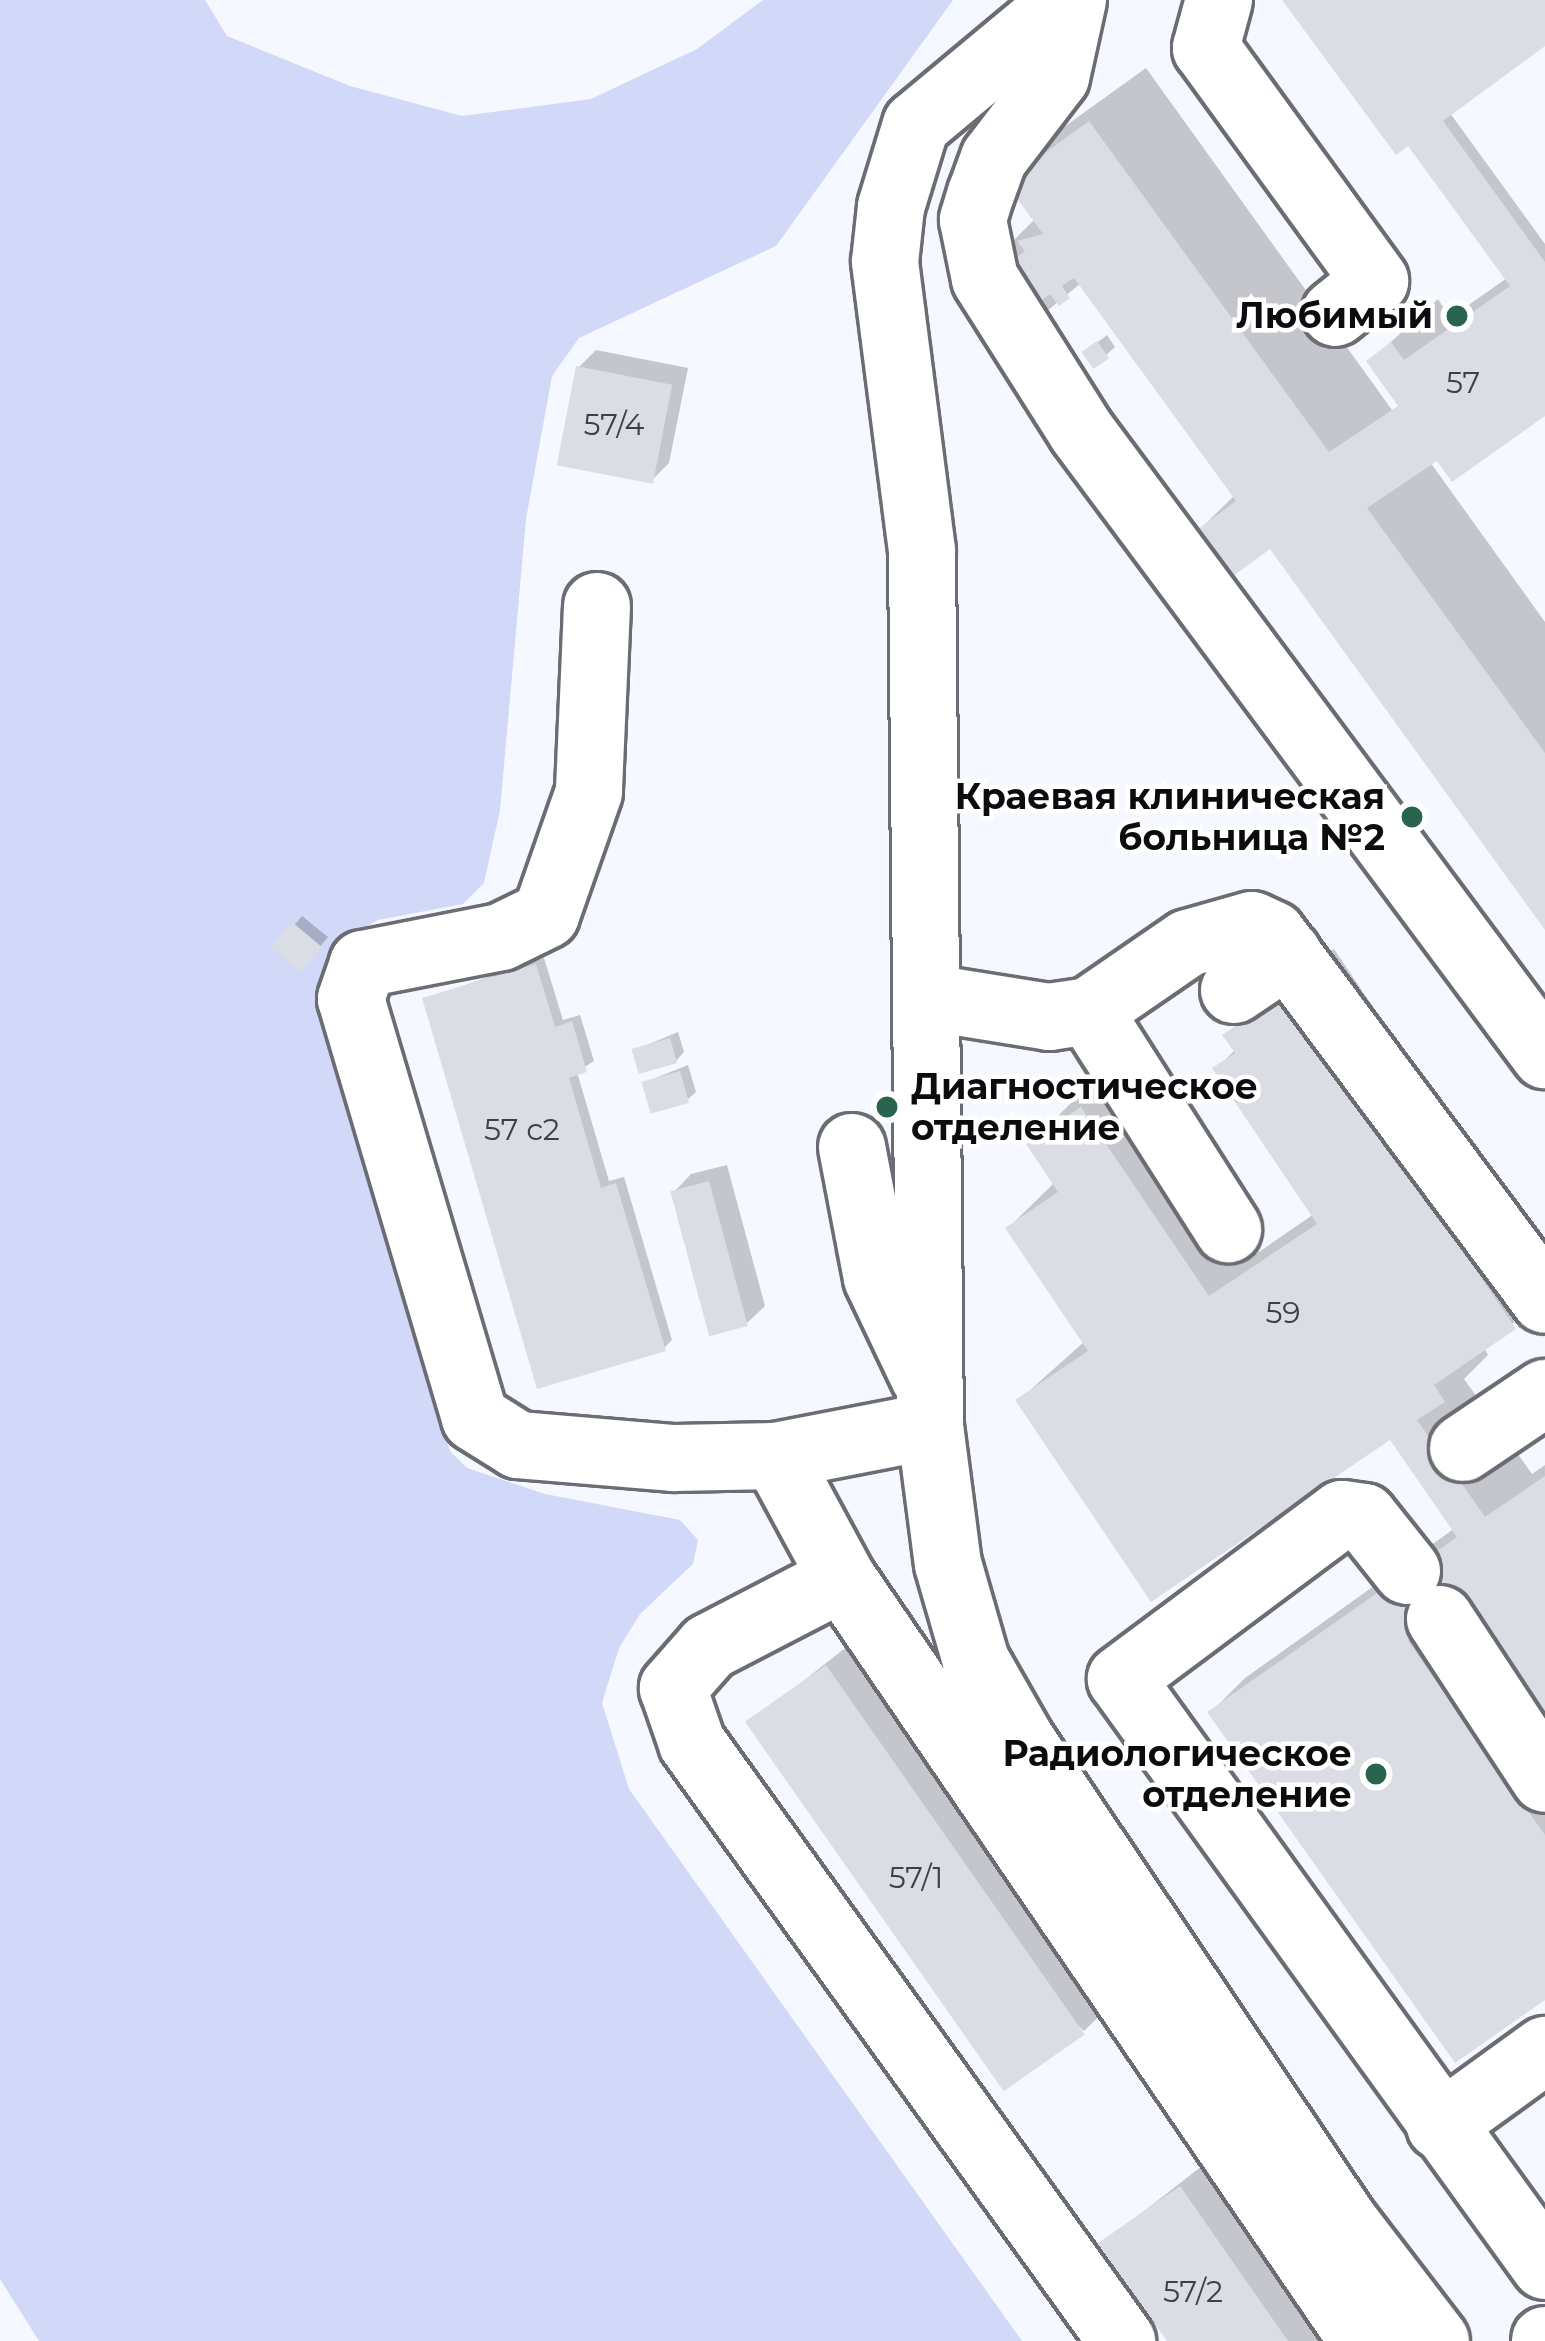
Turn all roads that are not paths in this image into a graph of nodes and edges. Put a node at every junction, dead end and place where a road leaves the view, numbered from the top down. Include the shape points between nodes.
1 (1069, 0) edge
2 (1219, 0) edge
3 (1335, 314) dead end
4 (597, 606) dead end
5 (1288, 954) junction
6 (1234, 991) dead end
7 (931, 998) junction
8 (1089, 1011) junction
9 (1545, 1055) edge
10 (852, 1148) dead end
11 (1228, 1229) dead end
12 (1545, 1300) edge
13 (1545, 1393) edge
14 (930, 1406) junction
15 (1463, 1448) dead end
16 (776, 1456) junction
17 (842, 1578) junction
18 (1545, 1779) edge
19 (1545, 2050) edge
20 (1440, 2126) junction
21 (1545, 2266) edge
22 (1122, 2341) edge
23 (1363, 2341) edge
24 (1436, 2341) edge

1 - 7 lane via 916,125 891,207 885,262 922,550
1 - 9 lane via 1056,76 994,158 981,193 973,220 985,279 1082,431
2 - 3 lane via 1206,48 1375,281
4 - 16 lane via 590,792 546,915 501,937 363,964 351,999 476,1418 518,1445 674,1458
5 - 6 lane
5 - 8 lane via 1252,925 1225,928 1188,943
5 - 12 lane
7 - 8 lane via 1048,1017
7 - 14 lane
8 - 11 lane
10 - 14 lane via 877,1278
13 - 15 lane
14 - 16 lane
14 - 24 lane via 948,1564 989,1688 1344,2221
16 - 17 lane
17 - 22 lane via 709,1647 673,1688 692,1742
17 - 23 lane
18 - 20 lane via 1424,1595 1353,1511 1121,1679
19 - 20 lane
20 - 21 lane

